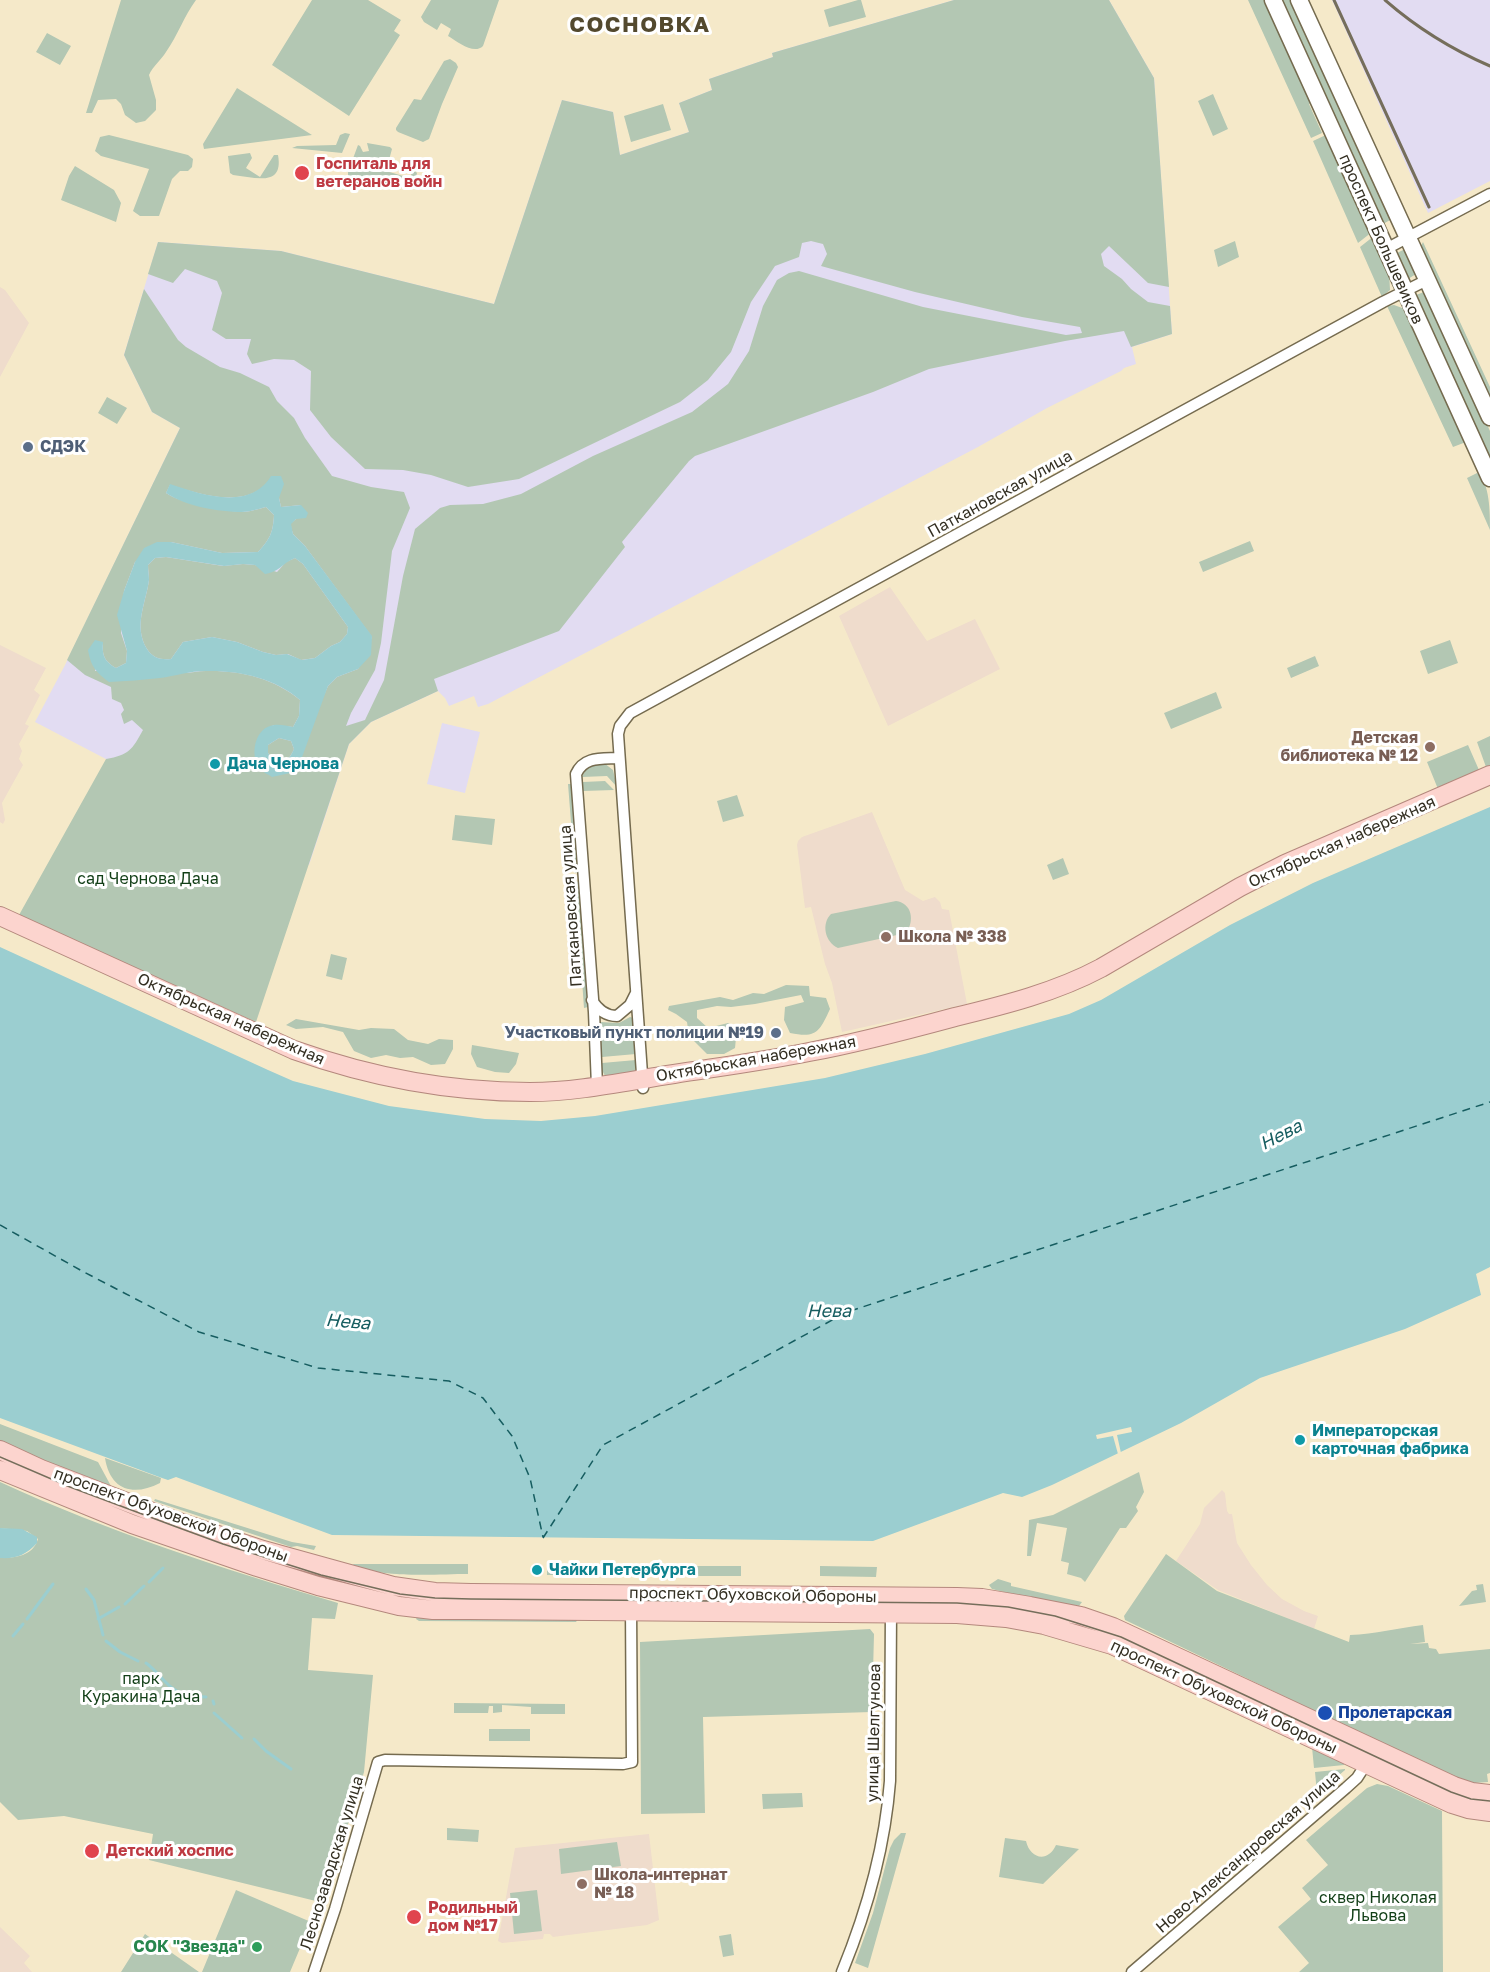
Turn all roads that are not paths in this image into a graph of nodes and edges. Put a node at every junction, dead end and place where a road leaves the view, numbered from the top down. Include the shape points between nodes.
1 (1273, 0) edge
2 (1299, 0) edge
3 (1490, 194) edge
4 (1408, 238) junction
5 (1386, 249) junction
6 (1427, 280) junction
7 (1405, 291) junction
8 (1490, 417) edge
9 (1490, 478) edge
10 (620, 758) junction
11 (1490, 775) edge
12 (1490, 786) edge
13 (0, 916) edge
14 (0, 928) edge
15 (636, 993) junction
16 (592, 1000) junction
17 (642, 1083) junction
18 (597, 1086) junction
19 (0, 1450) edge
20 (0, 1470) edge
21 (632, 1603) junction
22 (891, 1605) junction
23 (1370, 1756) junction
24 (1490, 1794) edge
25 (1490, 1812) edge
26 (314, 1972) edge
27 (842, 1972) edge
28 (1132, 1972) edge

1 - 5 main road, проспект Большевиков
2 - 4 main road, проспект Большевиков
3 - 4 street
4 - 5 street
4 - 6 main road, проспект Большевиков
5 - 7 main road, проспект Большевиков
6 - 7 street, Паткановская улица
6 - 8 main road, проспект Большевиков
7 - 9 main road, проспект Большевиков
7 - 10 street, Паткановская улица via 630,713 618,734
10 - 15 street, Паткановская улица
10 - 16 street, Паткановская улица via 593,759 579,767 576,774
11 - 17 main road, Октябрьская набережная via 1285,864 1101,968 1059,987 831,1048
12 - 17 main road, Октябрьская набережная via 1275,880 1071,994 841,1056 758,1072
13 - 18 main road, Октябрьская набережная via 294,1050 355,1070 403,1080 501,1091
14 - 17 main road, Октябрьская набережная via 292,1059 351,1079 399,1089 510,1102 571,1100
15 - 16 street via 630,1005 617,1016 605,1014
15 - 17 street, Паткановская улица
16 - 18 street, Паткановская улица
17 - 18 main road, Октябрьская набережная
19 - 21 main road, проспект Обуховской Обороны via 184,1524 393,1586 435,1592
20 - 21 main road, проспект Обуховской Обороны via 169,1537 374,1601 433,1610
21 - 22 main road, проспект Обуховской Обороны
21 - 26 street, Леснозаводская улица via 632,1762 378,1762
22 - 23 main road, проспект Обуховской Обороны via 1006,1618 1103,1641
22 - 27 street, улица Шелгунова via 888,1805 869,1894
23 - 24 main road, проспект Обуховской Обороны via 1463,1790
23 - 25 main road, проспект Обуховской Обороны via 1457,1806
23 - 28 street, Ново-Александровская улица via 1346,1788

